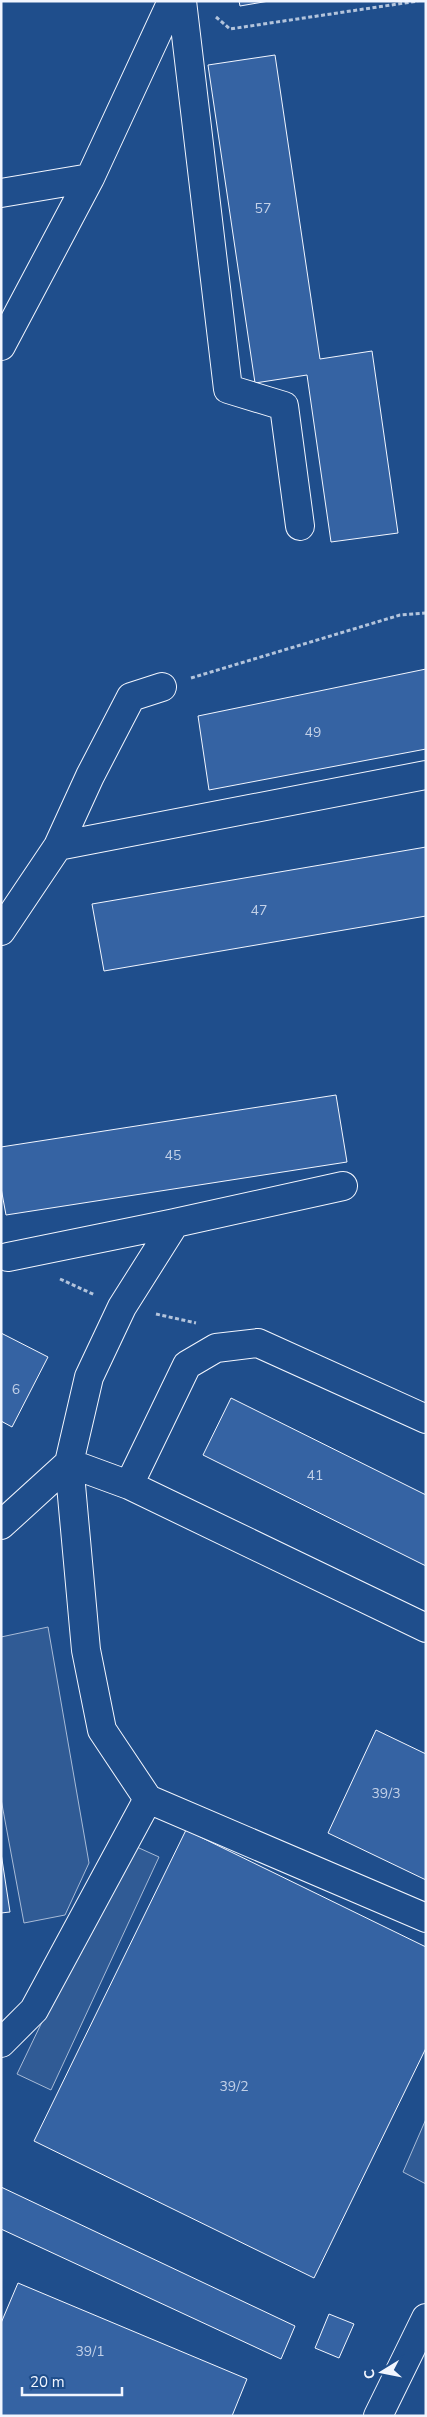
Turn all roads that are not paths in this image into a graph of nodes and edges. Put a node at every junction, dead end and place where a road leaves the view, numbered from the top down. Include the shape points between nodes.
1 (172, 1) edge
2 (182, 1) edge
3 (90, 178) junction
4 (1, 192) edge
5 (1, 346) edge
6 (300, 526) dead end
7 (162, 687) road end
8 (426, 775) edge
9 (58, 846) junction
10 (1, 931) edge
11 (344, 1186) dead end
12 (175, 1223) junction
13 (8, 1257) dead end
14 (426, 1419) edge
15 (69, 1463) junction
16 (129, 1485) junction
17 (1, 1525) edge
18 (426, 1628) edge
19 (148, 1799) junction
20 (426, 1918) edge
21 (1, 2043) edge
22 (426, 2318) edge
23 (378, 2416) edge

1 - 3 main road
2 - 6 main road via 228,389 284,406
3 - 4 main road
3 - 5 main road
7 - 9 main road via 131,697
8 - 9 main road
9 - 10 main road
11 - 12 main road
12 - 13 main road
12 - 15 main road via 122,1307 89,1377
14 - 16 main road via 258,1343 216,1348 187,1365
15 - 16 main road
15 - 17 main road
15 - 19 main road via 86,1650 102,1730
16 - 18 main road
19 - 20 main road
19 - 21 main road via 34,2010
22 - 23 main road

